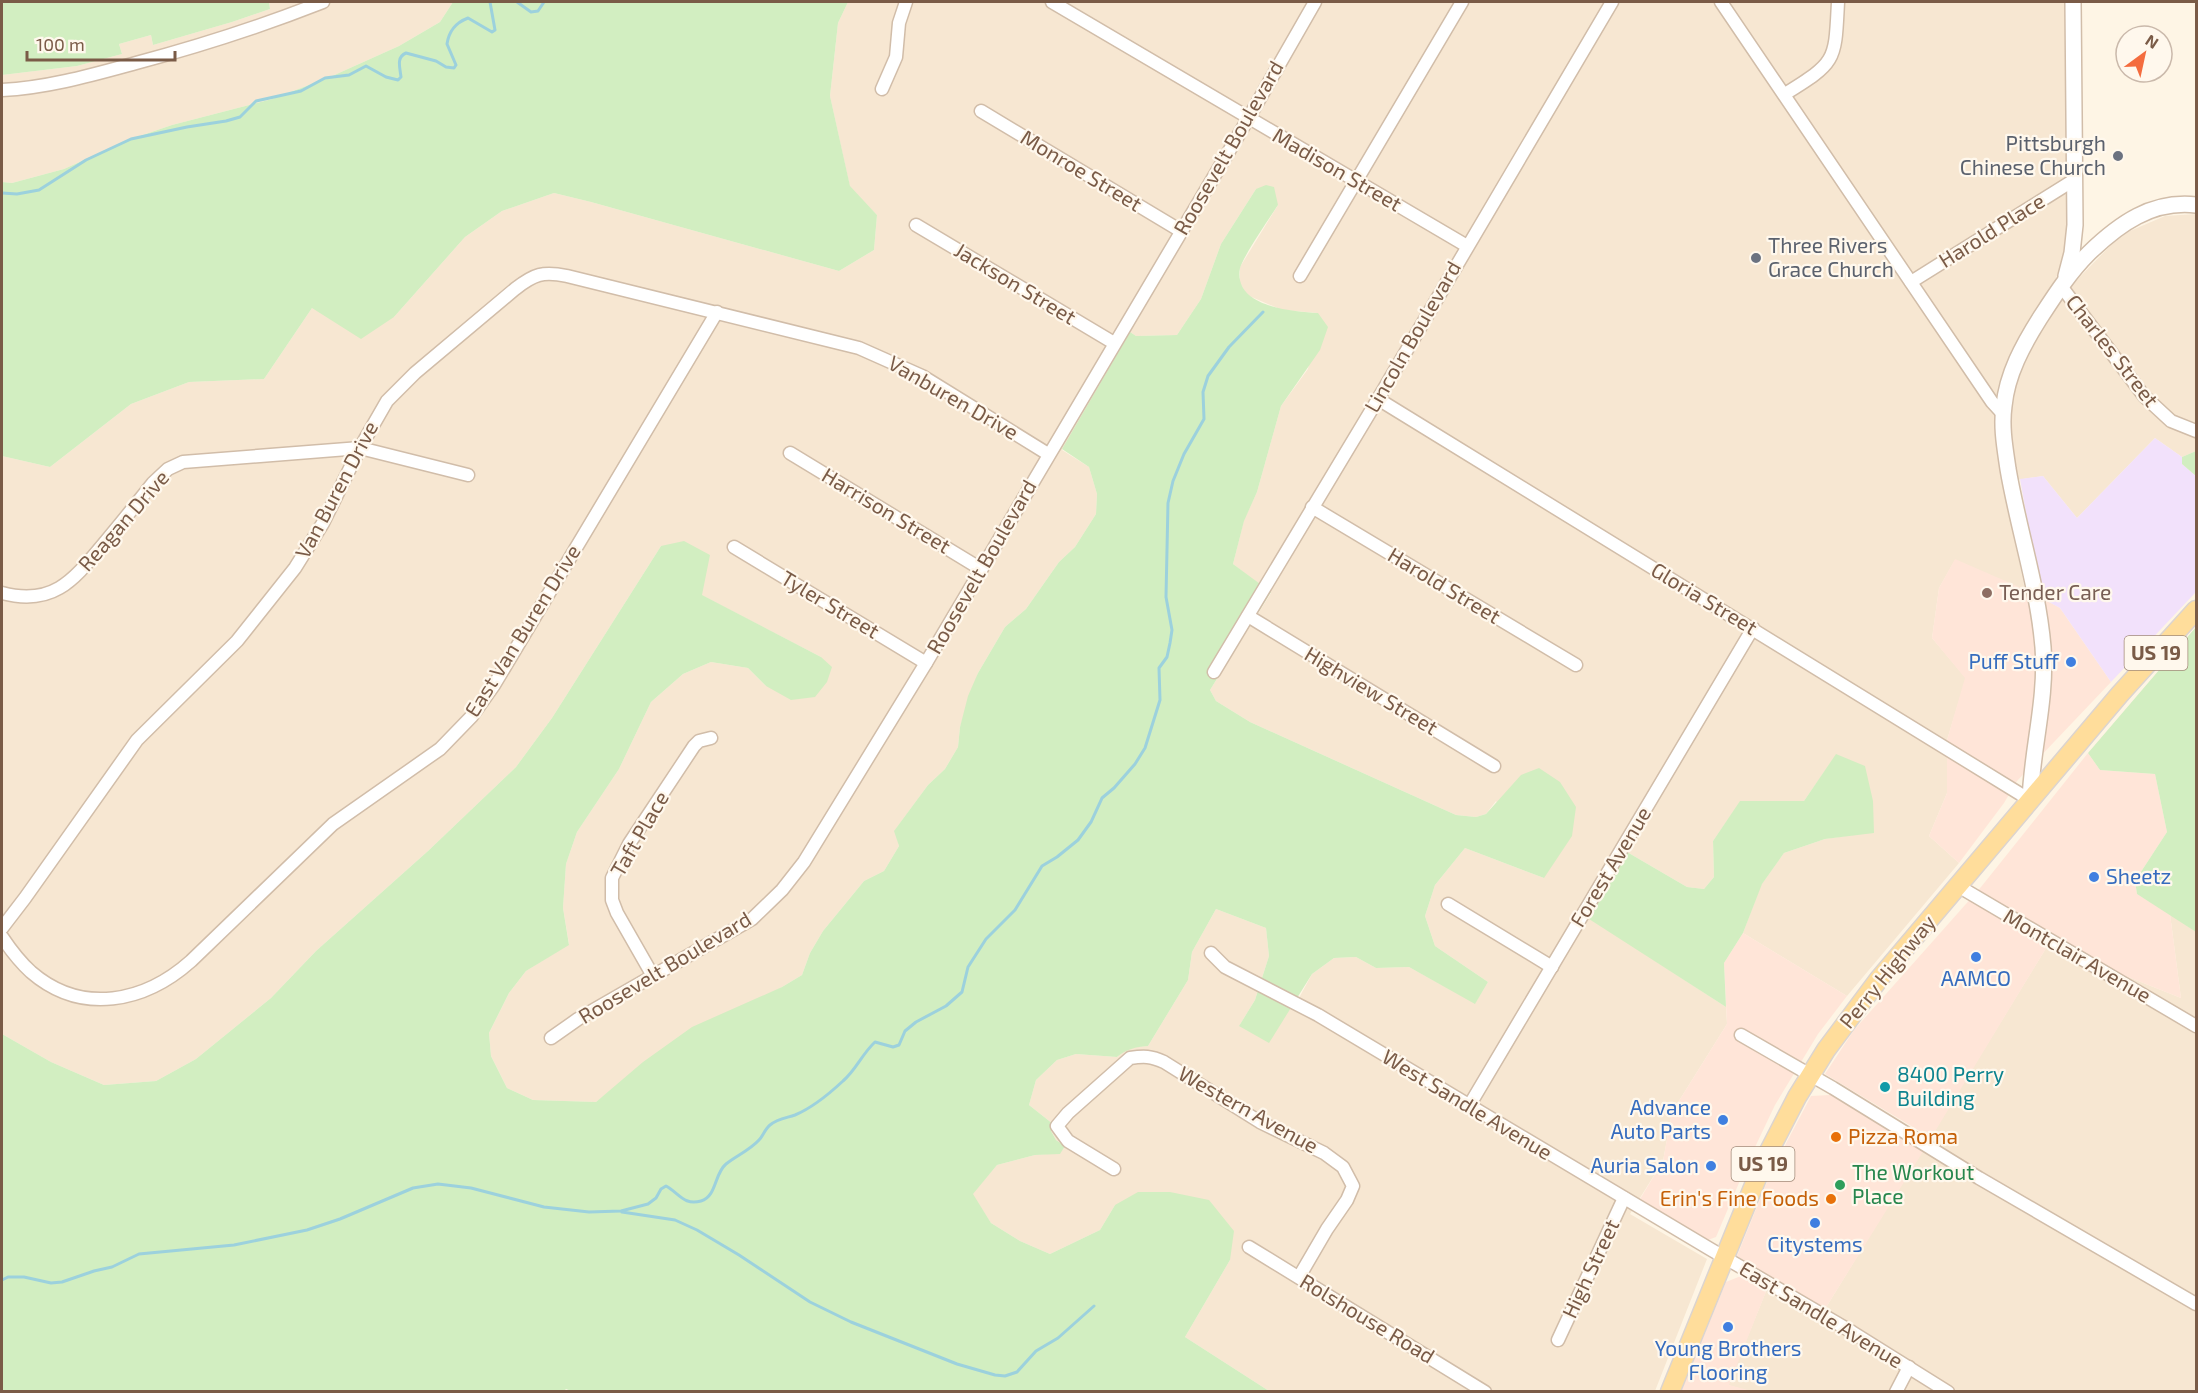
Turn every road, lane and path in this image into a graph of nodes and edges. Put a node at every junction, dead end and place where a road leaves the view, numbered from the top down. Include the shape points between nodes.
1 (323, 2) edge
2 (906, 2) edge
3 (1052, 2) edge
4 (1462, 2) edge
5 (1612, 2) edge
6 (1721, 2) edge
7 (1838, 2) edge
8 (2073, 2) edge
9 (1311, 3) edge
10 (882, 89) dead end
11 (2, 90) edge
12 (1785, 94) junction
13 (981, 111) dead end
14 (1248, 119) junction
15 (2074, 180) junction
16 (1355, 181) junction
17 (2196, 205) edge
18 (916, 225) dead end
19 (2075, 225) junction
20 (1181, 231) junction
21 (2100, 243) junction
22 (1467, 246) junction
23 (1300, 276) dead end
24 (1911, 282) junction
25 (2061, 286) junction
26 (717, 312) junction
27 (1114, 343) junction
28 (1378, 399) junction
29 (2003, 409) junction
30 (2196, 431) edge
31 (360, 448) junction
32 (790, 453) dead end
33 (1048, 454) junction
34 (468, 476) dead end
35 (1312, 507) junction
36 (734, 547) dead end
37 (981, 569) junction
38 (2, 592) edge
39 (2196, 610) edge
40 (1248, 616) junction
41 (1753, 628) junction
42 (926, 663) junction
43 (1576, 665) dead end
44 (1214, 672) dead end
45 (711, 738) dead end
46 (1494, 766) dead end
47 (2030, 800) junction
48 (1958, 886) junction
49 (1448, 903) dead end
50 (2, 928) edge
51 (2, 937) edge
52 (1211, 953) dead end
53 (1552, 967) junction
54 (653, 976) junction
55 (2196, 1026) edge
56 (1741, 1035) dead end
57 (551, 1038) dead end
58 (1810, 1075) junction
59 (1469, 1106) junction
60 (1114, 1169) dead end
61 (1624, 1198) junction
62 (1249, 1247) dead end
63 (1724, 1258) junction
64 (1299, 1277) junction
65 (2196, 1304) edge
66 (1558, 1341) dead end
67 (1910, 1368) junction
68 (1485, 1392) edge
69 (1670, 1392) edge
70 (1896, 1392) edge
71 (1948, 1392) edge

1 - 11 street via 220,40 122,67 35,87
2 - 10 street via 899,23 896,57
3 - 14 street, Madison Street
4 - 16 street
5 - 22 street, Lincoln Boulevard
6 - 12 street
7 - 12 street via 1832,56 1821,71
8 - 15 street
9 - 14 street, Roosevelt Boulevard
12 - 24 street
13 - 20 street, Monroe Street
14 - 16 street, Madison Street
14 - 20 street, Roosevelt Boulevard
15 - 19 street
15 - 24 street, Harold Place
16 - 22 street, Madison Street
16 - 23 street
17 - 21 street via 2148,210
18 - 27 street, Jackson Street
19 - 21 street
19 - 25 street via 2071,262
20 - 27 street, Roosevelt Boulevard
21 - 25 street
22 - 28 street, Lincoln Boulevard
24 - 29 street via 1992,402
25 - 29 street via 2023,346
25 - 30 street, Charles Street via 2144,396 2171,421
26 - 31 street, Van Buren Drive via 567,276 551,273 532,277 395,391
26 - 33 street, Vanburen Drive via 872,352 922,376
26 - 51 street, East Van Buren Drive via 494,685 467,722 440,749 333,824 185,967 146,991 110,999 84,998 62,991 29,971
27 - 33 street, Roosevelt Boulevard
28 - 35 street, Lincoln Boulevard
28 - 41 street, Gloria Street
29 - 47 street via 2010,481 2043,644 2043,700
31 - 34 street, Reagan Drive
31 - 38 street, Reagan Drive via 174,465 153,483 70,582 41,595
31 - 50 street, Van Buren Drive via 315,538 271,600 226,652 136,740
32 - 37 street, Harrison Street
33 - 37 street, Roosevelt Boulevard
35 - 40 street, Lincoln Boulevard
35 - 43 street, Harold Street
36 - 42 street, Tyler Street
37 - 42 street, Roosevelt Boulevard
39 - 47 main road, Perry Highway / US 19
40 - 44 street, Lincoln Boulevard
40 - 46 street, Highview Street
41 - 47 street, Gloria Street
41 - 53 street, Forest Avenue
42 - 54 street, Roosevelt Boulevard via 783,890 752,919
45 - 54 street, Taft Place via 694,746 629,844 612,878 612,900 617,913
47 - 48 main road, Perry Highway / US 19
48 - 55 street, Montclair Avenue
48 - 58 main road, Perry Highway / US 19 via 1854,1011
49 - 53 street
52 - 59 street, West Sandle Avenue via 1226,967 1318,1015
53 - 59 street, Forest Avenue
54 - 57 street, Roosevelt Boulevard
56 - 58 street
58 - 63 main road, Perry Highway / US 19 via 1773,1142
58 - 65 street
59 - 61 street, West Sandle Avenue
60 - 64 street, Western Avenue via 1068,1141 1057,1126 1130,1058 1152,1056 1260,1122 1314,1147 1343,1167 1353,1186
61 - 63 street, West Sandle Avenue
61 - 66 street, High Street
62 - 64 street, Rolshouse Road
63 - 67 street, East Sandle Avenue
63 - 69 main road, Perry Highway / US 19
64 - 68 street, Rolshouse Road
67 - 70 street
67 - 71 street, East Sandle Avenue

